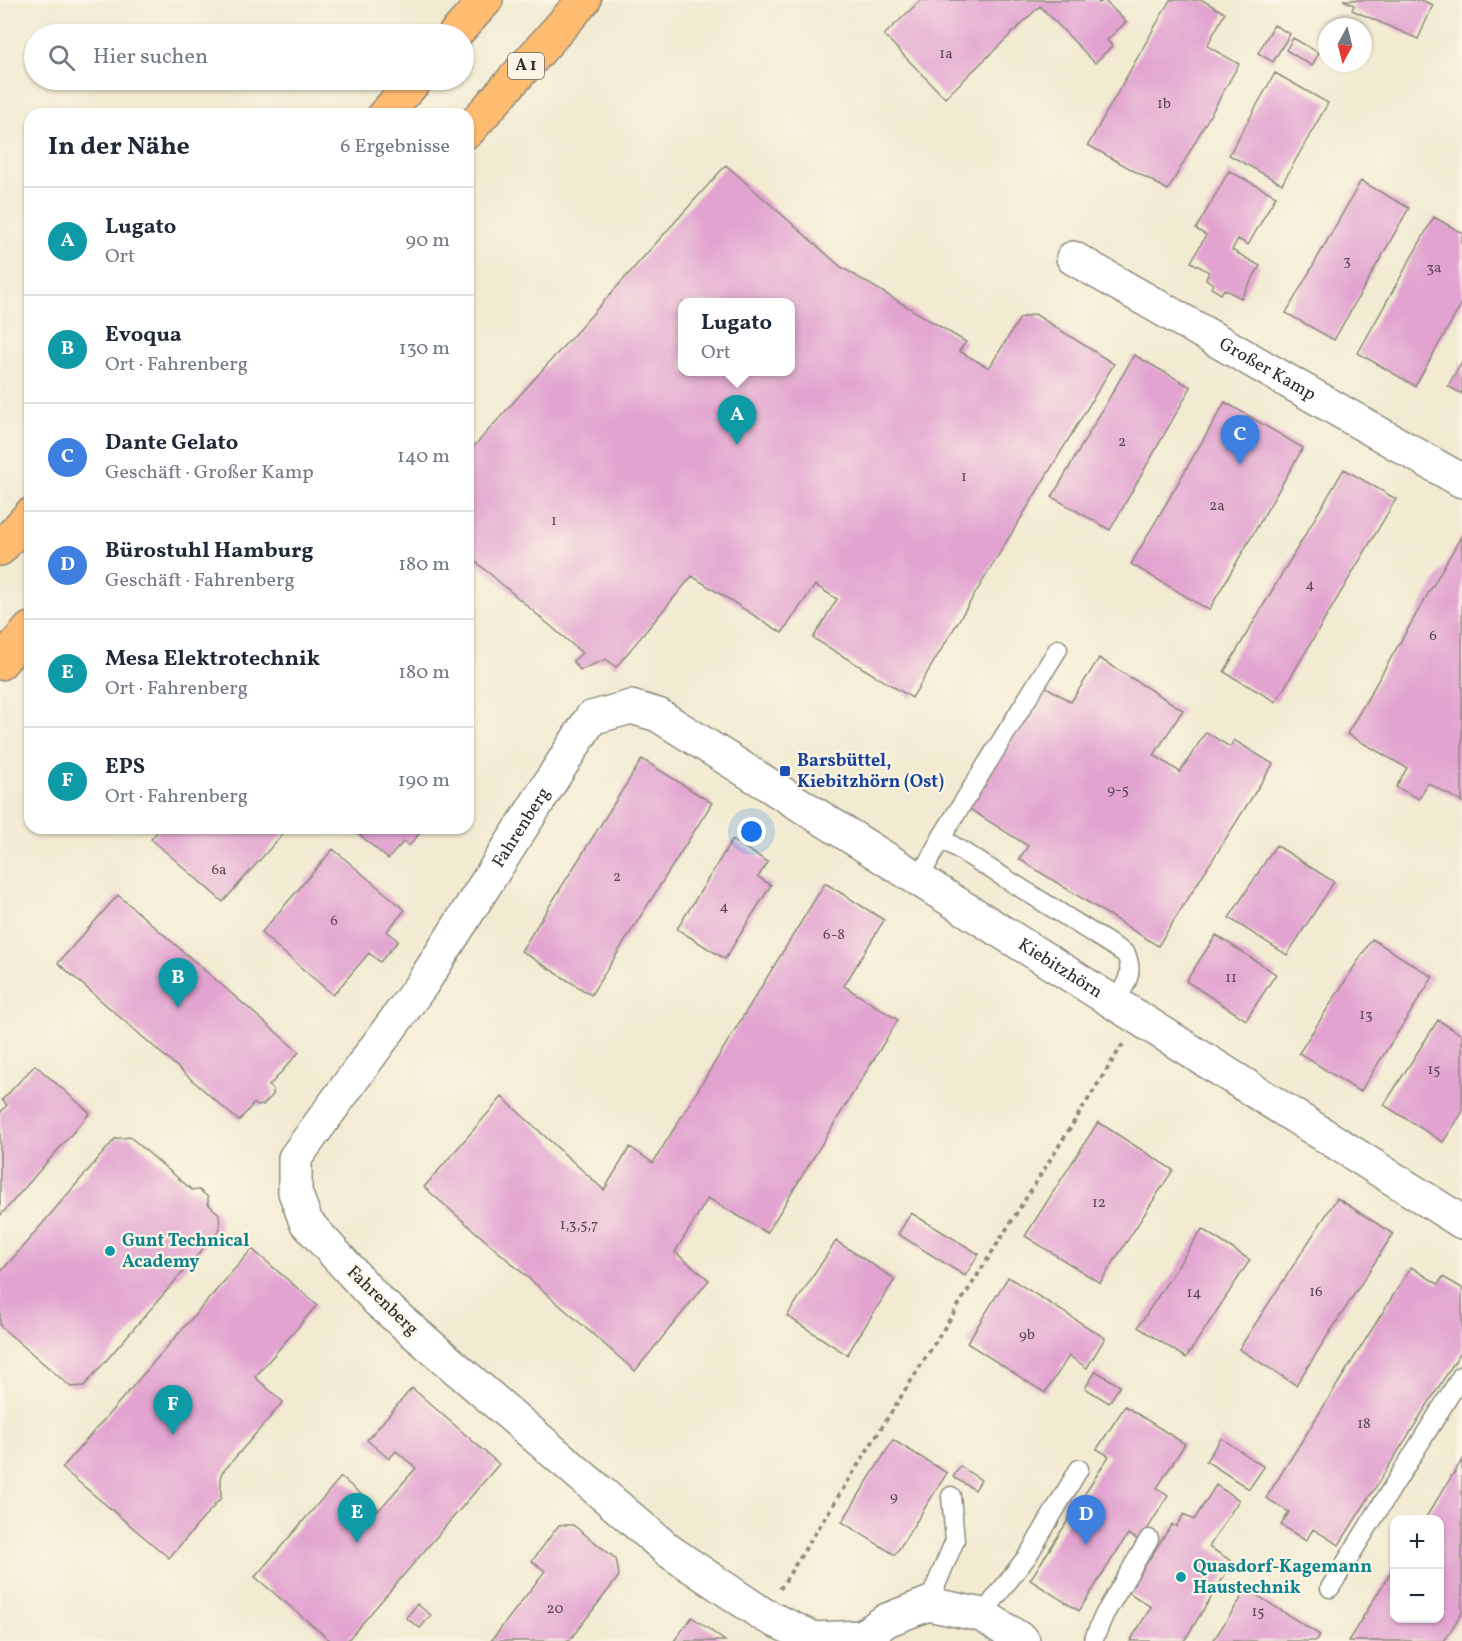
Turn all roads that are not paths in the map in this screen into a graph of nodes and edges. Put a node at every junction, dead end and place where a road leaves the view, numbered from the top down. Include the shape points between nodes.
1 (486, 0) edge
2 (584, 0) edge
3 (464, 24) edge
4 (407, 90) edge
5 (390, 108) edge
6 (474, 125) edge
7 (1073, 258) dead end
8 (1462, 481) edge
9 (24, 522) edge
10 (0, 549) edge
11 (24, 636) edge
12 (1058, 649) dead end
13 (0, 663) edge
14 (658, 715) joint
15 (941, 838) junction
16 (919, 879) junction
17 (1127, 1010) junction
18 (1462, 1222) edge
19 (1462, 1375) edge
20 (1079, 1469) dead end
21 (951, 1496) dead end
22 (1149, 1539) dead end
23 (1330, 1588) dead end
24 (928, 1604) junction
25 (982, 1616) junction
26 (1023, 1641) edge
27 (1093, 1641) edge

1 - 3 highway
2 - 6 highway, A 1
4 - 5 highway
7 - 8 street, Großer Kamp
9 - 10 highway
11 - 13 highway
12 - 15 lane
14 - 16 street, Kiebitzhörn
14 - 24 street, Fahrenberg via 631,707 591,718 422,984 295,1158 294,1192 306,1222 378,1301 669,1551 764,1615 814,1639 862,1637 887,1620
15 - 16 lane
15 - 17 lane via 1126,954 1131,966
16 - 17 street, Kiebitzhörn
17 - 18 street, Kiebitzhörn
19 - 23 lane
20 - 25 lane via 1029,1554
21 - 24 lane via 955,1540
22 - 27 lane
24 - 25 street
25 - 26 street

